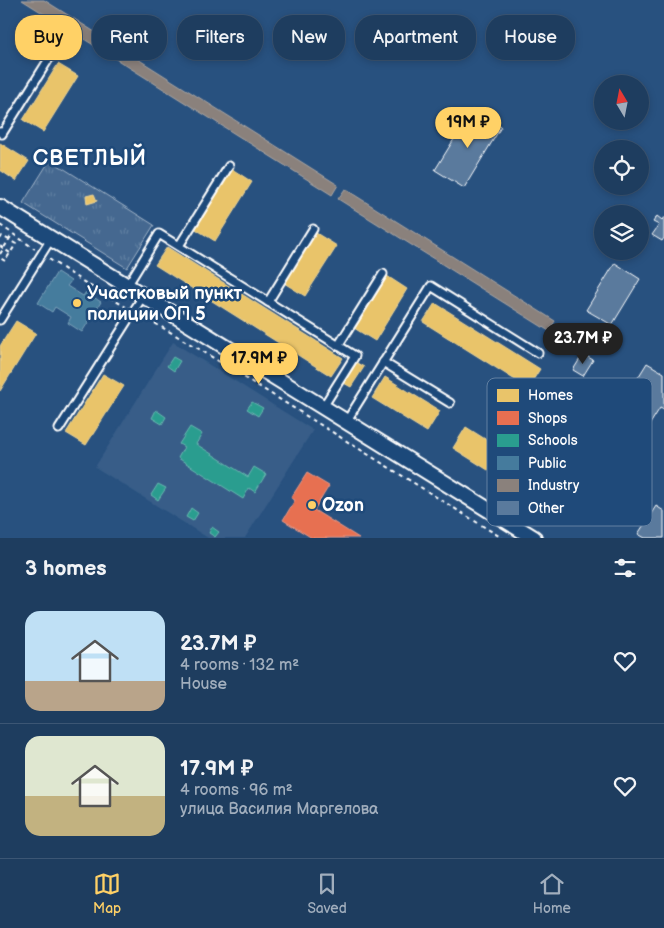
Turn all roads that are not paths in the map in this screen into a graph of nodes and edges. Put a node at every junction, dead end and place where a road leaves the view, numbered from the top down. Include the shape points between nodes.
1 (48, 60) edge
2 (0, 132) edge
3 (228, 166) dead end
4 (0, 207) edge
5 (313, 229) dead end
6 (51, 239) junction
7 (178, 246) junction
8 (383, 274) dead end
9 (127, 286) junction
10 (143, 296) junction
11 (268, 302) junction
12 (0, 320) edge
13 (338, 346) junction
14 (538, 353) dead end
15 (384, 362) junction
16 (450, 403) dead end
17 (323, 408) junction
18 (346, 422) junction
19 (59, 429) dead end
20 (487, 509) edge
21 (515, 526) edge
22 (534, 538) edge

1 - 2 lane via 2,134
3 - 7 lane
4 - 6 street
5 - 11 lane
6 - 9 street
6 - 12 lane
7 - 9 lane via 159,234
7 - 11 lane
8 - 13 lane
9 - 10 street
10 - 17 street
10 - 19 lane
11 - 13 lane
13 - 17 lane via 355,356
14 - 15 lane via 431,286
15 - 16 lane
15 - 18 lane
17 - 18 street
18 - 20 street
21 - 22 street

